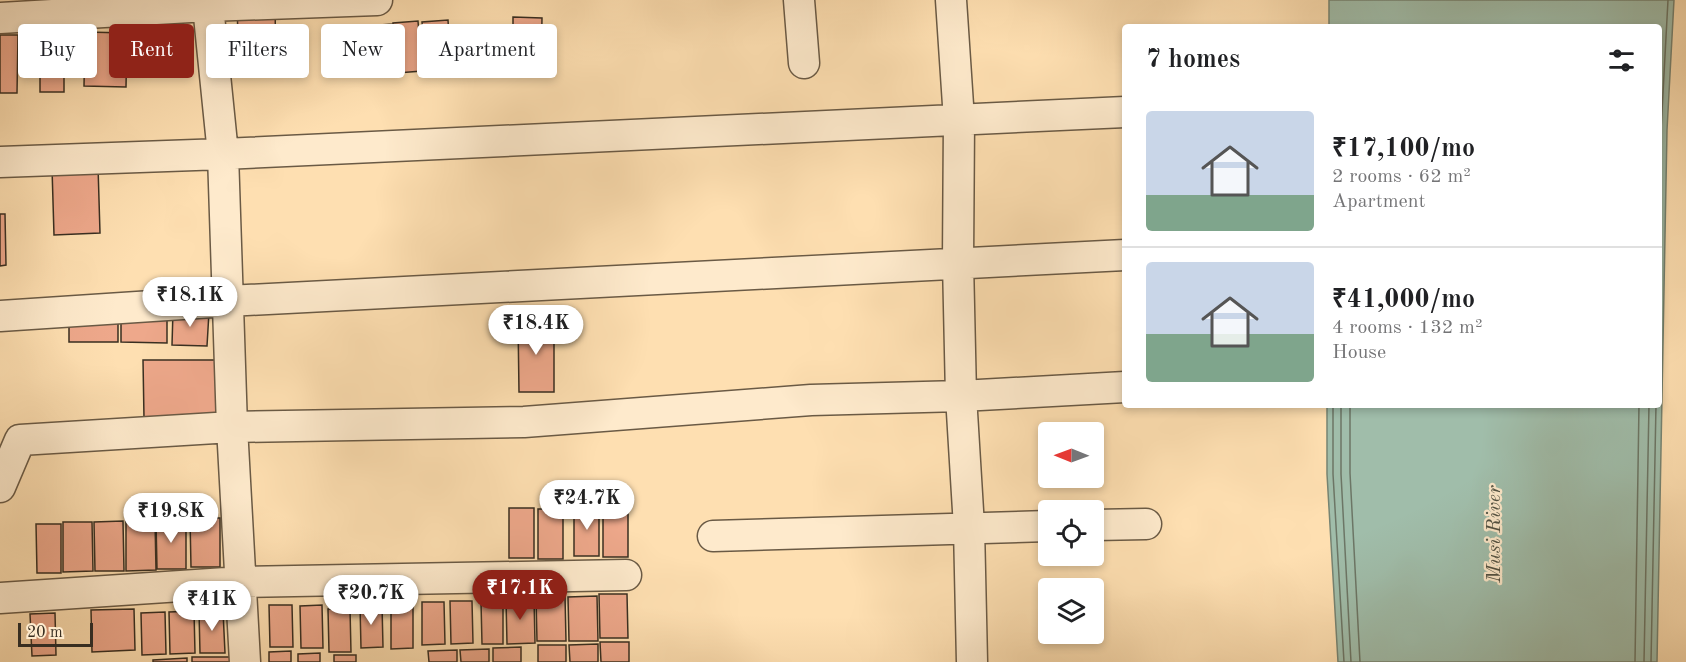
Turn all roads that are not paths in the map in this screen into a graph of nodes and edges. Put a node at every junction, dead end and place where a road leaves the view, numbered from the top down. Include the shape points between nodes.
1 (377, 0) edge
2 (799, 0) edge
3 (951, 0) edge
4 (208, 6) junction
5 (0, 18) edge
6 (804, 63) dead end
7 (1122, 112) edge
8 (959, 120) junction
9 (223, 154) junction
10 (0, 162) edge
11 (1122, 255) edge
12 (958, 262) junction
13 (228, 302) junction
14 (0, 316) edge
15 (1122, 387) edge
16 (961, 396) junction
17 (232, 427) junction
18 (0, 487) edge
19 (1146, 524) dead end
20 (1104, 525) edge
21 (1038, 526) edge
22 (969, 527) junction
23 (713, 536) dead end
24 (626, 575) dead end
25 (241, 582) junction
26 (0, 598) edge
27 (245, 662) edge
28 (972, 662) edge

1 - 4 street
2 - 6 street
3 - 8 street
4 - 5 street
4 - 9 street
7 - 8 street
8 - 9 street
8 - 12 street
9 - 10 street
9 - 13 street
11 - 12 street
12 - 13 street
12 - 16 street
13 - 14 street
13 - 17 street
15 - 16 street
16 - 17 street via 811,400 524,422
16 - 22 street
17 - 18 street via 20,440
17 - 25 street
19 - 20 street
21 - 22 street
22 - 23 street
22 - 28 street
24 - 25 street
25 - 26 street
25 - 27 street

